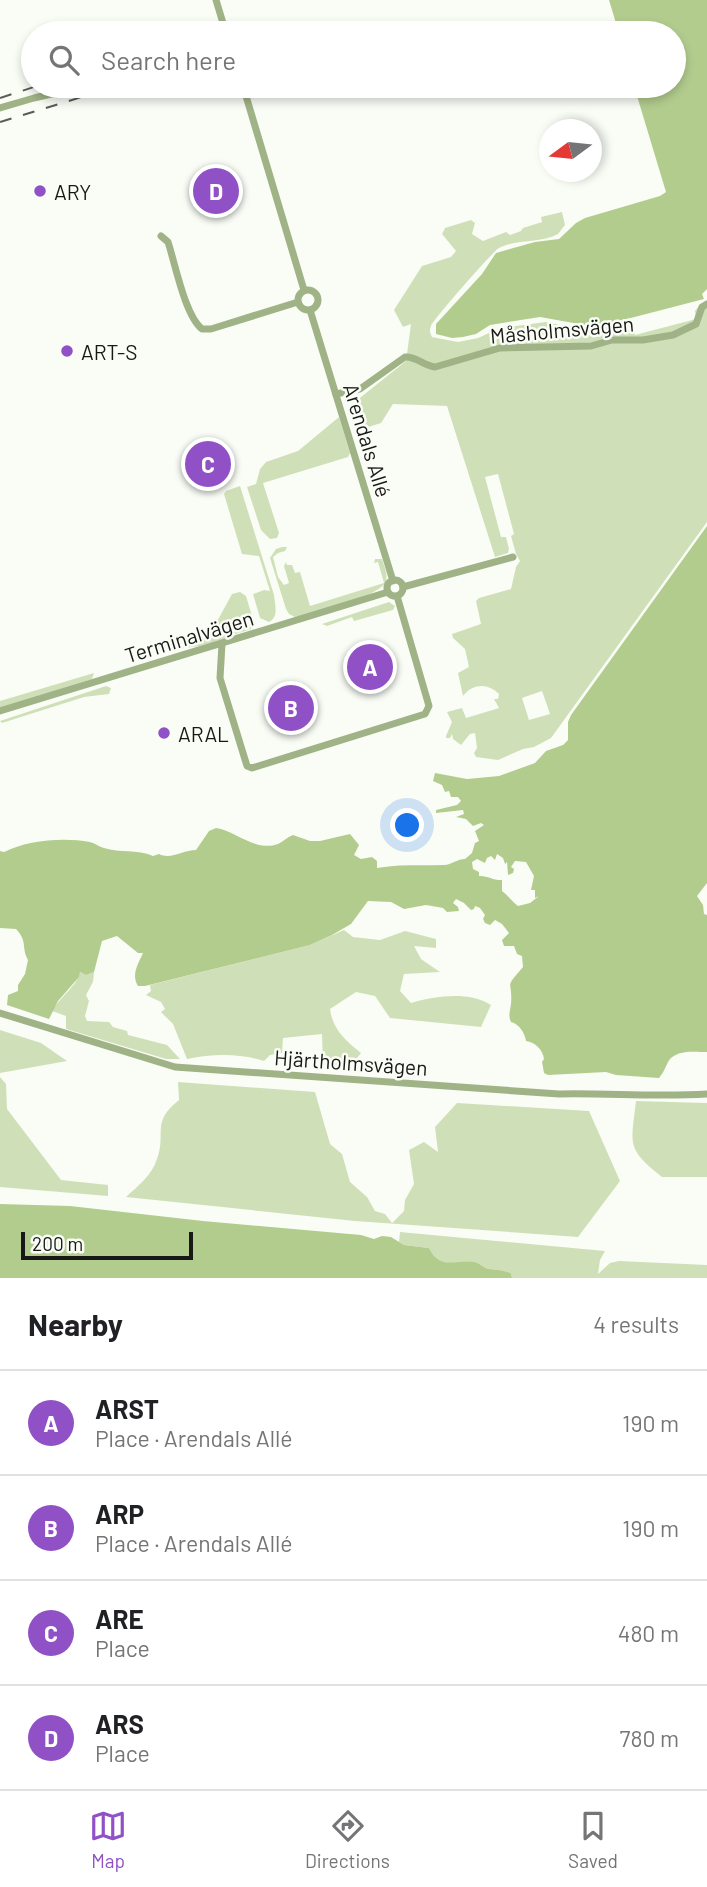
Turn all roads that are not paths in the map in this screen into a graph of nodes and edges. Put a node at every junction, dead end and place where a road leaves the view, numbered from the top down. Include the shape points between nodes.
1 (216, 0) edge
2 (222, 21) edge
3 (34, 98) edge
4 (247, 98) edge
5 (0, 108) edge
6 (161, 236) dead end
7 (304, 290) junction
8 (298, 302) junction
9 (707, 304) edge
10 (310, 310) junction
11 (336, 394) junction
12 (513, 557) dead end
13 (393, 581) junction
14 (403, 587) junction
15 (388, 592) junction
16 (397, 596) junction
17 (222, 644) junction
18 (0, 711) edge
19 (0, 1013) edge
20 (707, 1094) edge

1 - 2 street
3 - 5 street
4 - 7 street, Arendals Allé
6 - 8 street via 168,242 189,309 202,329
7 - 8 street
7 - 10 street, Arendals Allé via 318,296
8 - 10 street
9 - 11 street, Måsholmsvägen via 696,324 673,335 583,347 500,348 435,367 405,357 360,389
10 - 11 street, Arendals Allé
11 - 13 street, Arendals Allé
12 - 14 street
13 - 14 street
13 - 15 street
14 - 16 street
15 - 16 street
15 - 17 street, Terminalvägen
16 - 17 street via 429,706 425,714 252,768 247,766 220,678
17 - 18 street, Terminalvägen
19 - 20 street, Hjärtholmsvägen via 175,1067 559,1094

